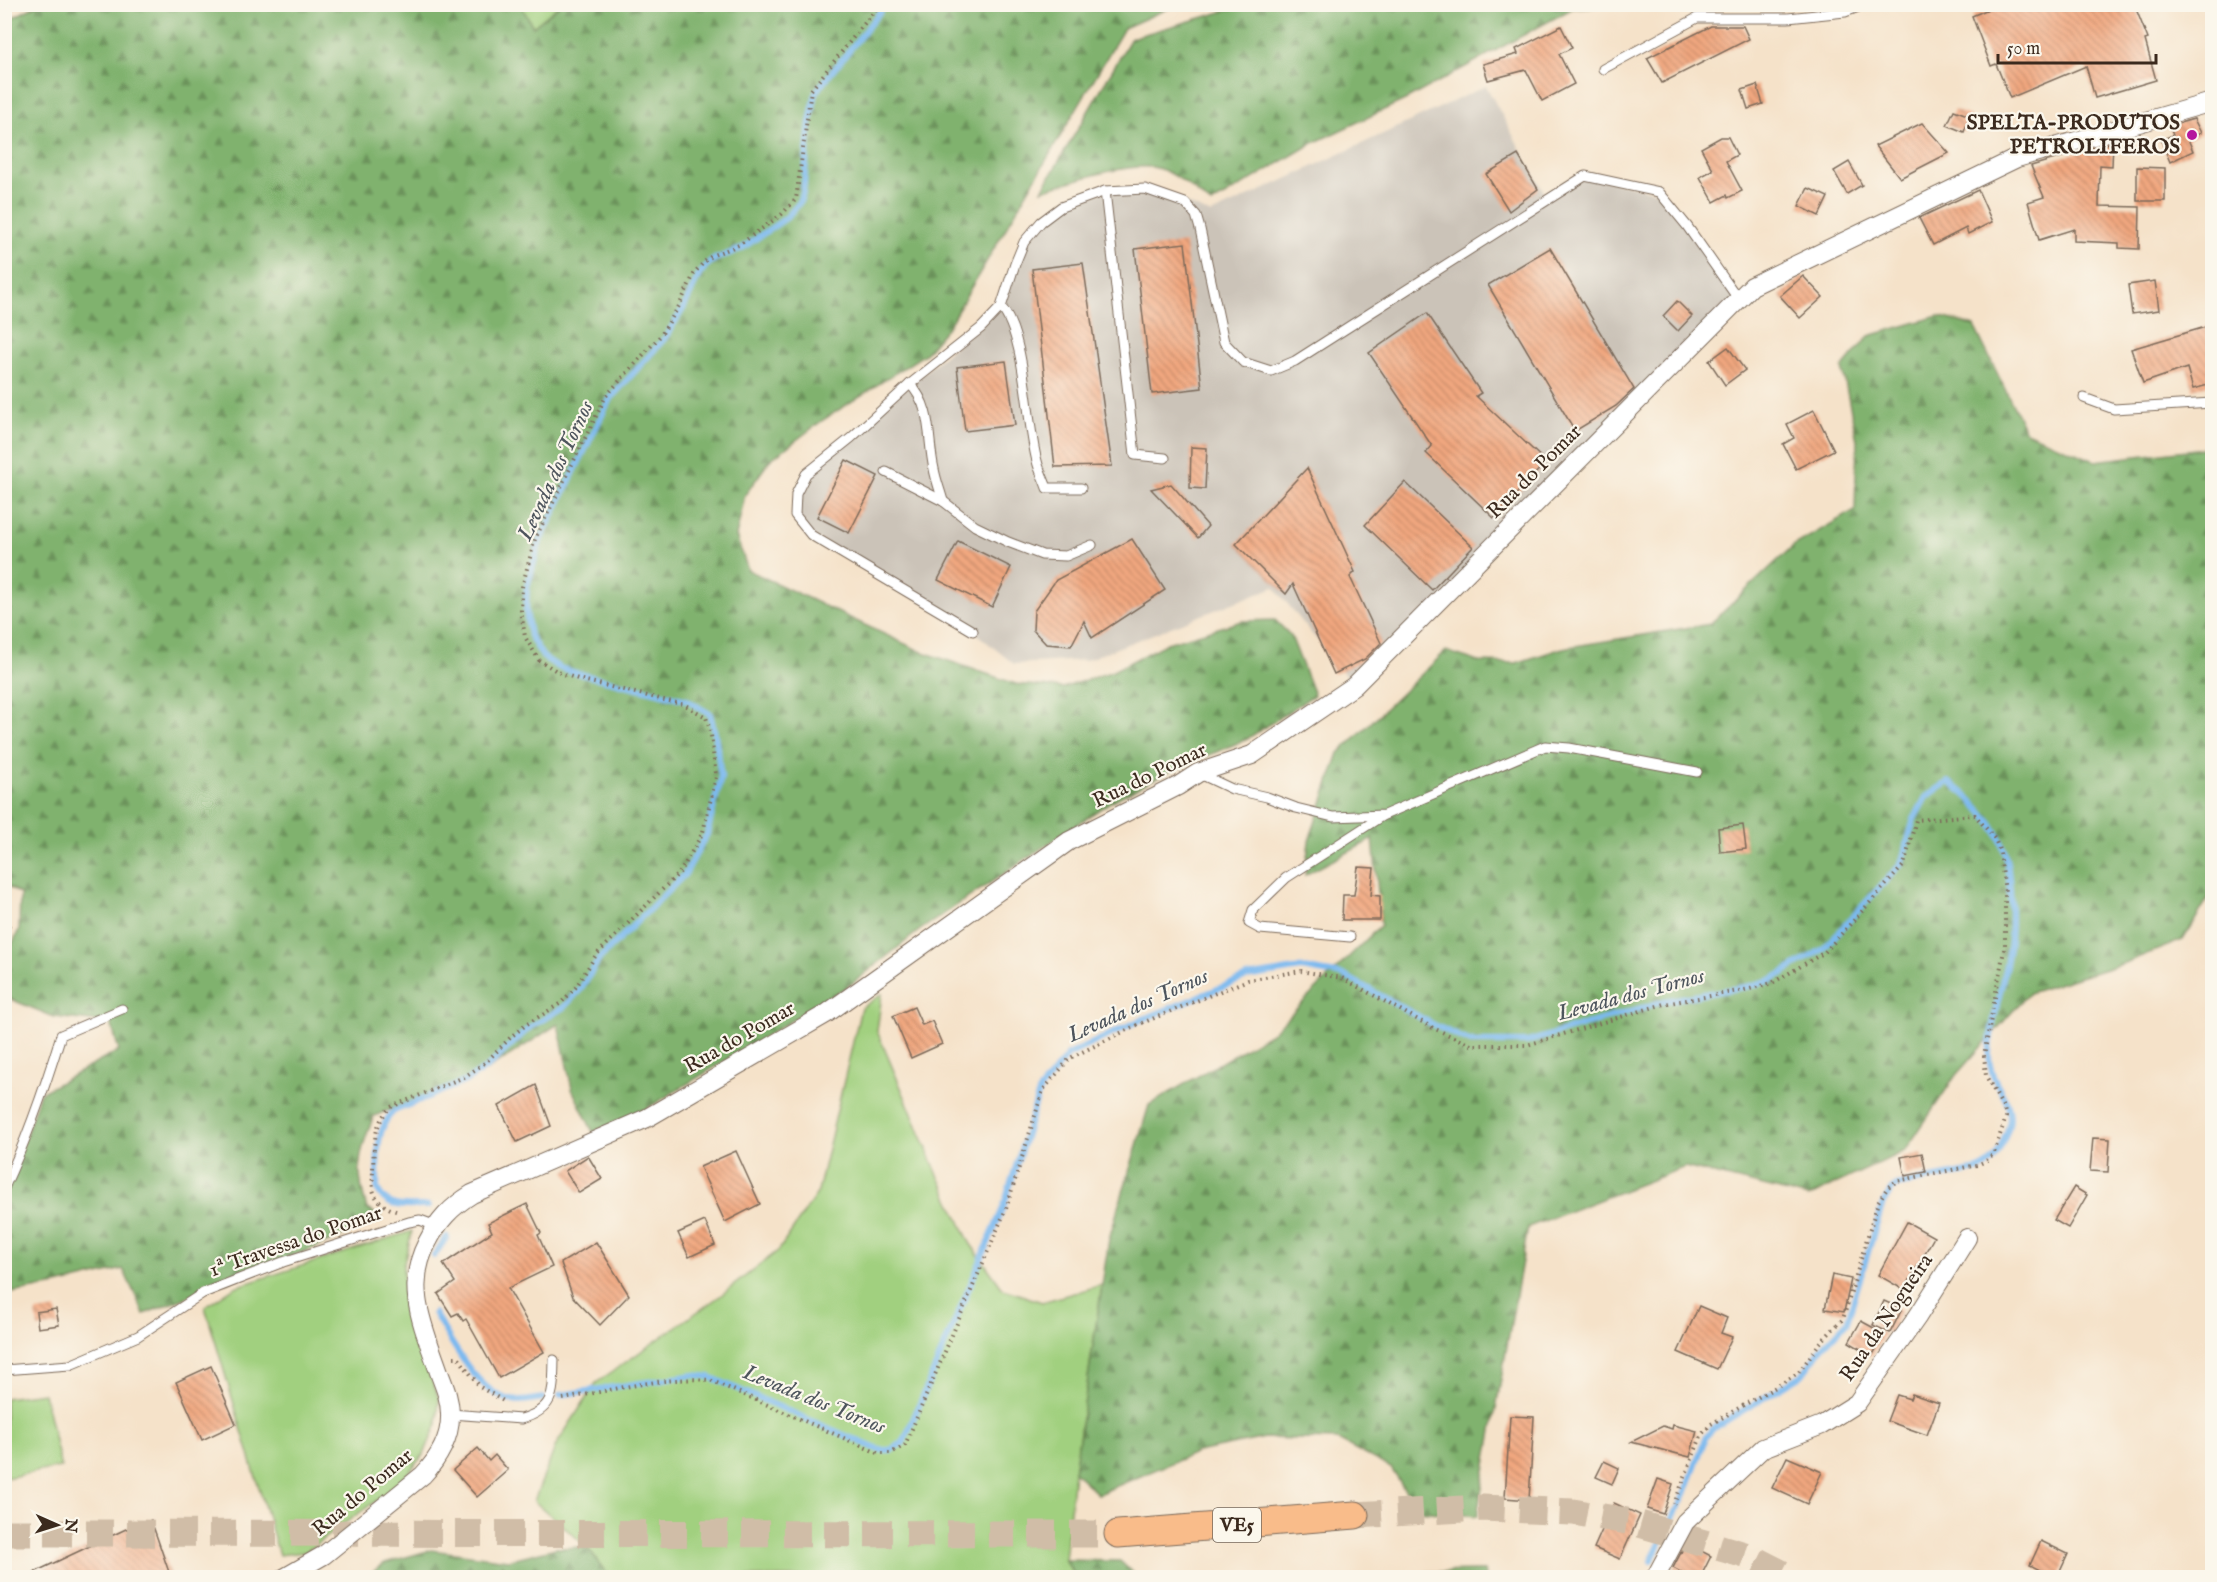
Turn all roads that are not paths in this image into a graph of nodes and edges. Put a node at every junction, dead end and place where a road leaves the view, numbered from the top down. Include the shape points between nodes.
1 (1866, 4) edge
2 (1603, 69) dead end
3 (2212, 102) edge
4 (1105, 191) junction
5 (1739, 300) junction
6 (1001, 307) junction
7 (910, 384) junction
8 (2084, 398) dead end
9 (2212, 403) edge
10 (1166, 458) dead end
11 (886, 472) dead end
12 (1081, 488) dead end
13 (943, 501) junction
14 (1092, 545) dead end
15 (974, 631) dead end
16 (1198, 772) junction
17 (1697, 772) dead end
18 (1384, 815) junction
19 (1350, 937) dead end
20 (122, 1009) dead end
21 (4, 1188) edge
22 (428, 1223) junction
23 (1967, 1238) dead end
24 (554, 1360) dead end
25 (4, 1370) edge
26 (450, 1414) junction
27 (1355, 1515) tunnel mouth
28 (1118, 1534) tunnel mouth
29 (284, 1578) edge
30 (1655, 1578) edge

1 - 2 lane via 1845,12 1788,18 1697,18
3 - 5 street, Rua do Pomar via 2018,158 1752,286
4 - 5 lane via 1145,189 1185,203 1196,215 1205,244 1224,342 1243,362 1271,371 1295,361 1585,176 1659,192
4 - 6 lane via 1061,207 1041,222 1024,242
4 - 10 lane via 1135,454
5 - 16 street, Rua do Pomar via 1354,686 1252,755
6 - 7 lane via 981,328
6 - 12 lane via 1009,316 1017,344 1037,461 1047,488
7 - 13 lane via 927,411 934,468
7 - 15 lane via 806,474 796,495 795,515 811,535
8 - 9 lane via 2114,410
11 - 13 lane
13 - 14 lane via 975,526 1042,555 1066,556
16 - 18 lane via 1232,789 1333,817
16 - 22 street, Rua do Pomar via 1069,841 825,1014 646,1118 472,1194
17 - 18 lane via 1569,747 1545,746
18 - 19 lane via 1286,878 1253,910 1249,923 1260,929
20 - 21 lane via 61,1035
22 - 25 lane, 1ª Travessa do Pomar via 283,1262 203,1293 138,1336 70,1365
22 - 26 street, Rua do Pomar via 415,1290
23 - 30 street, Rua da Nogueira via 1857,1403 1822,1425 1763,1448 1685,1522
24 - 26 lane via 550,1401 538,1412 521,1419
26 - 29 street, Rua do Pomar via 443,1445 423,1475 324,1555
27 - 28 main road, VE5

